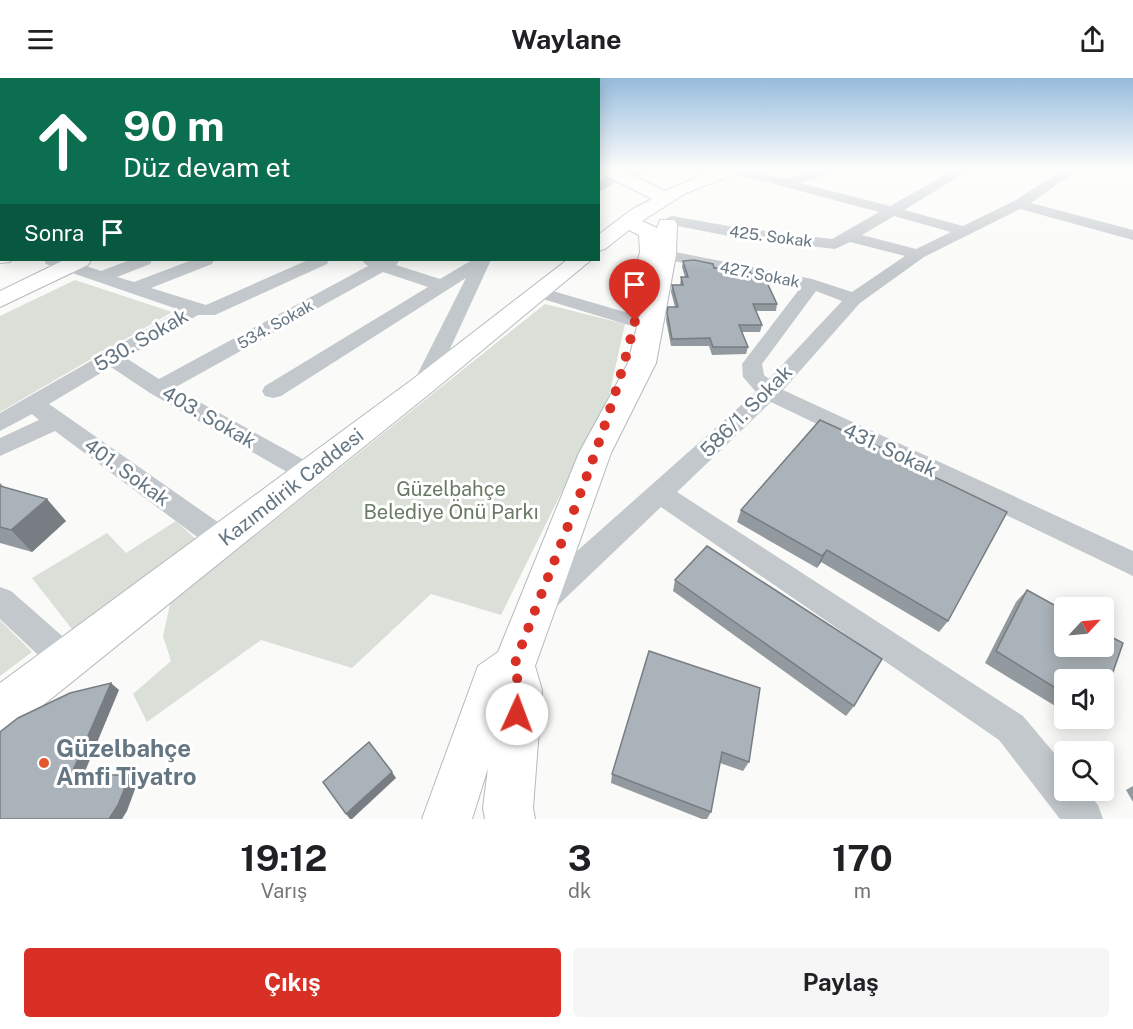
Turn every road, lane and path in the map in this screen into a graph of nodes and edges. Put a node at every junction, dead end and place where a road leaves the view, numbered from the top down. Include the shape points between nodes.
1 (629, 203) edge
2 (664, 203) edge
3 (859, 203) edge
4 (906, 203) edge
5 (1019, 204) joint
6 (891, 211) junction
7 (641, 223) edge
8 (965, 231) junction
9 (1133, 235) edge
10 (841, 240) junction
11 (918, 254) junction
12 (665, 255) junction
13 (142, 261) edge
14 (203, 261) edge
15 (319, 261) edge
16 (482, 261) edge
17 (483, 261) edge
18 (579, 261) edge
19 (66, 262) edge
20 (378, 262) edge
21 (104, 276) junction
22 (812, 284) junction
23 (444, 286) junction
24 (138, 287) junction
25 (539, 292) junction
26 (854, 299) junction
27 (0, 300) edge
28 (195, 309) junction
29 (635, 321) junction
30 (111, 358) junction
31 (423, 385) junction
32 (158, 388) junction
33 (273, 391) dead end
34 (769, 392) junction
35 (33, 404) junction
36 (56, 421) junction
37 (0, 423) edge
38 (0, 448) edge
39 (595, 453) junction
40 (309, 473) junction
41 (661, 494) junction
42 (222, 540) junction
43 (1133, 564) edge
44 (0, 600) edge
45 (536, 606) junction
46 (66, 660) junction
47 (514, 666) junction
48 (0, 711) edge
49 (447, 819) edge
50 (510, 819) edge
51 (1084, 819) edge

1 - 7 main road
2 - 7 main road
3 - 6 street
4 - 6 street
5 - 8 street, 586/1. Sokak
5 - 9 street
6 - 8 street
6 - 10 street
7 - 10 street, 425. Sokak
7 - 12 main road
7 - 29 main road via 651,252
8 - 11 street, 586/1. Sokak
10 - 11 street, 425. Sokak
11 - 26 street, 586/1. Sokak
12 - 22 street, 427. Sokak
12 - 39 main road via 642,363
13 - 21 street
14 - 24 street
15 - 28 street, 530. Sokak via 208,312
16 - 23 street
17 - 31 street
18 - 25 main road, Kazımdirik Caddesi
19 - 21 street
19 - 27 main road
20 - 23 street
20 - 32 street, 534. Sokak
21 - 24 street
22 - 26 street, 427. Sokak
22 - 34 street via 752,364 754,377
23 - 33 street
24 - 28 street
25 - 29 street
25 - 31 main road, Kazımdirik Caddesi
26 - 34 street, 586/1. Sokak
28 - 30 street, 530. Sokak
29 - 39 main road
30 - 32 street, 403. Sokak
30 - 35 street, 530. Sokak
31 - 40 main road, Kazımdirik Caddesi
32 - 40 street, 403. Sokak
34 - 41 street, 586/1. Sokak
34 - 43 street, 431. Sokak
35 - 36 street, 401. Sokak
35 - 37 street, 530. Sokak
36 - 38 street
36 - 42 street, 401. Sokak
39 - 45 main road
40 - 42 main road, Kazımdirik Caddesi
41 - 45 street, 586/1. Sokak
41 - 51 street via 1011,728
42 - 46 main road, Kazımdirik Caddesi
44 - 46 street
45 - 47 main road
46 - 48 main road, Kazımdirik Caddesi
47 - 49 main road via 493,681
47 - 50 main road via 520,690

